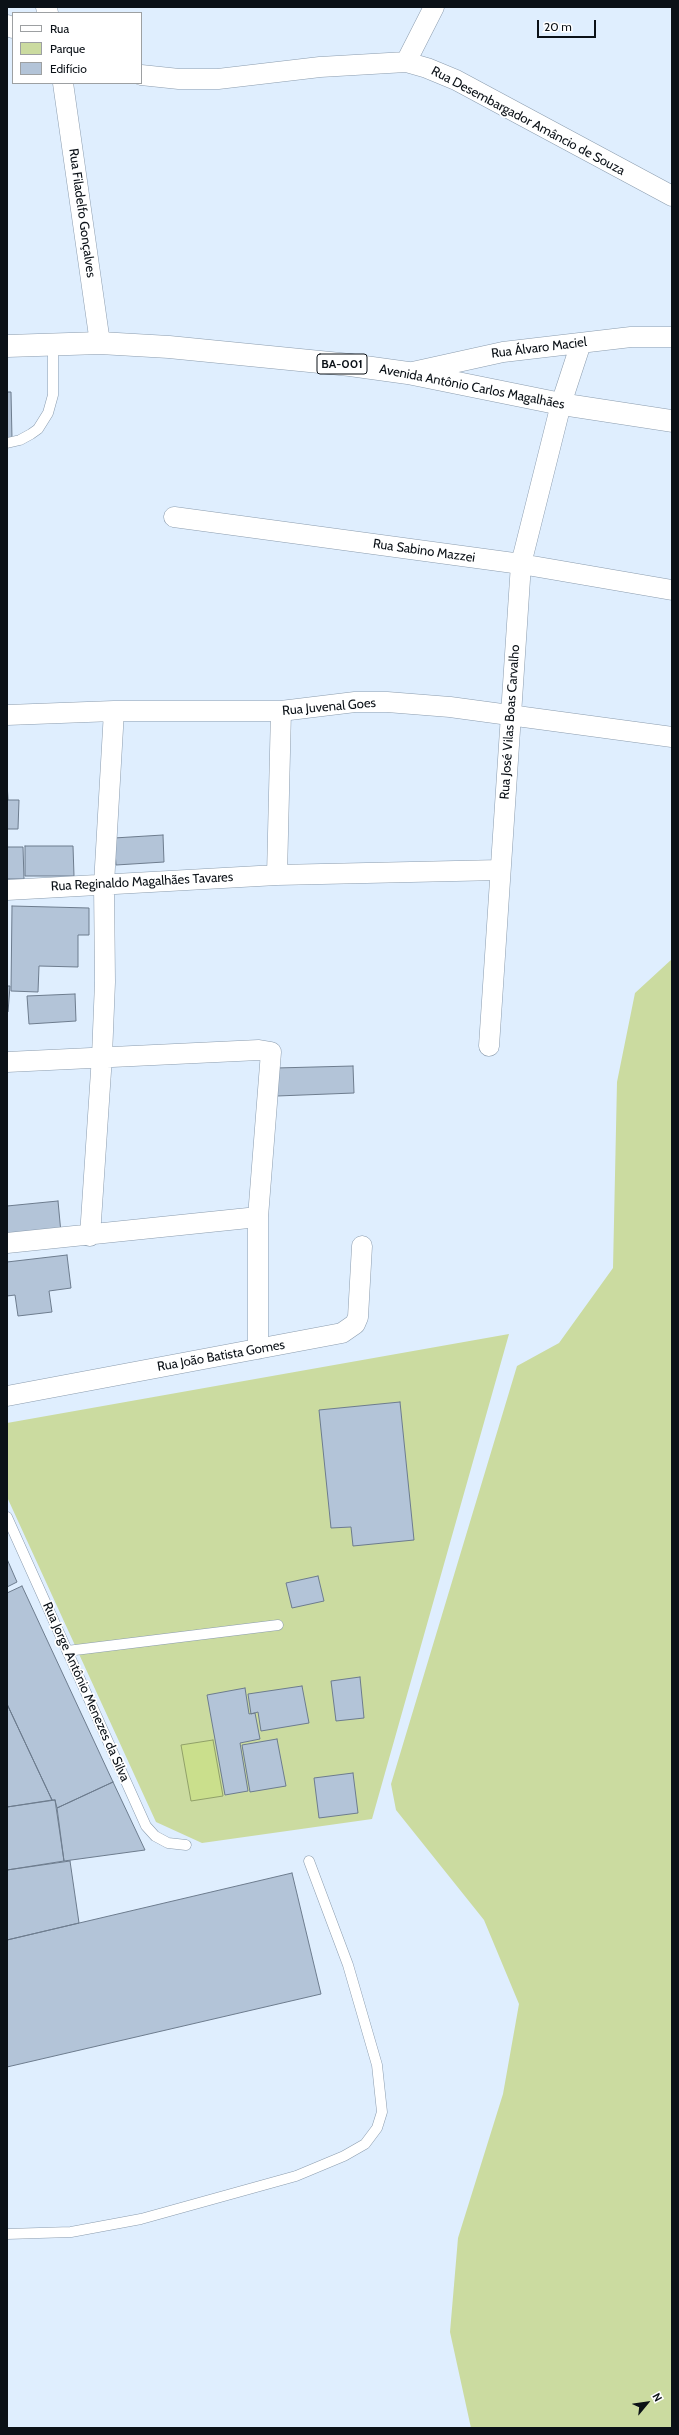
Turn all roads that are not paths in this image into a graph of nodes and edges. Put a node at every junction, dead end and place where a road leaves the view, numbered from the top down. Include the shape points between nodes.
1 (434, 7) edge
2 (406, 62) junction
3 (142, 76) edge
4 (63, 84) edge
5 (672, 196) edge
6 (672, 337) edge
7 (581, 343) junction
8 (100, 344) junction
9 (53, 345) junction
10 (7, 346) edge
11 (408, 373) junction
12 (560, 404) junction
13 (672, 421) edge
14 (7, 443) edge
15 (174, 517) dead end
16 (521, 564) junction
17 (672, 590) edge
18 (114, 711) junction
19 (281, 712) junction
20 (7, 716) edge
21 (511, 716) junction
22 (672, 737) edge
23 (500, 870) junction
24 (277, 875) junction
25 (104, 884) junction
26 (7, 890) edge
27 (488, 1046) dead end
28 (102, 1056) junction
29 (7, 1062) edge
30 (258, 1217) junction
31 (90, 1236) junction
32 (7, 1243) edge
33 (362, 1246) dead end
34 (258, 1349) junction
35 (7, 1396) edge
36 (7, 1517) edge
37 (278, 1625) dead end
38 (67, 1651) junction
39 (186, 1845) dead end
40 (309, 1861) dead end
41 (7, 2234) edge

1 - 2 street
2 - 3 street, Rua Desembargador Amâncio de Souza via 320,67 218,79 179,80
2 - 5 street, Rua Desembargador Amâncio de Souza via 456,80
4 - 8 street, Rua Filadelfo Gonçalves
6 - 7 street, Rua Álvaro Maciel via 631,337
7 - 11 street, Rua Álvaro Maciel via 503,352
7 - 12 street, Rua José Vilas Boas Carvalho
8 - 9 main road, Avenida Antônio Carlos Magalhães / BA-001
8 - 11 main road, Avenida Antônio Carlos Magalhães / BA-001 via 195,348
9 - 10 main road, Avenida Antônio Carlos Magalhães / BA-001
9 - 14 lane via 53,395 48,413 38,429 20,440
11 - 12 main road, Avenida Antônio Carlos Magalhães / BA-001
12 - 13 main road, Avenida Antônio Carlos Magalhães / BA-001
12 - 16 street, Rua José Vilas Boas Carvalho
15 - 16 street, Rua Sabino Mazzei
16 - 17 street, Rua Sabino Mazzei
16 - 21 street, Rua José Vilas Boas Carvalho
18 - 19 street, Rua Juvenal Goes
18 - 20 street, Rua Juvenal Goes
18 - 25 street
19 - 21 street, Rua Juvenal Goes via 318,706 387,702 450,707
19 - 24 street
21 - 22 street, Rua Juvenal Goes
21 - 23 street, Rua José Vilas Boas Carvalho
23 - 24 street, Rua Reginaldo Magalhães Tavares
23 - 27 street, Rua José Vilas Boas Carvalho
24 - 25 street, Rua Reginaldo Magalhães Tavares
25 - 26 street, Rua Reginaldo Magalhães Tavares
25 - 28 street via 105,982
28 - 29 street
28 - 30 street via 259,1050 271,1052
28 - 31 street
30 - 31 street
30 - 34 street
31 - 32 street
33 - 34 street, Rua João Batista Gomes via 358,1316 352,1327 329,1337
34 - 35 street, Rua João Batista Gomes
36 - 38 lane, Rua Jorge Antônio Menezes da Silva
37 - 38 lane
38 - 39 lane, Rua Jorge Antônio Menezes da Silva via 146,1826 155,1836 168,1843
40 - 41 lane via 348,1965 377,2064 382,2112 377,2128 366,2144 296,2176 141,2220 71,2232

